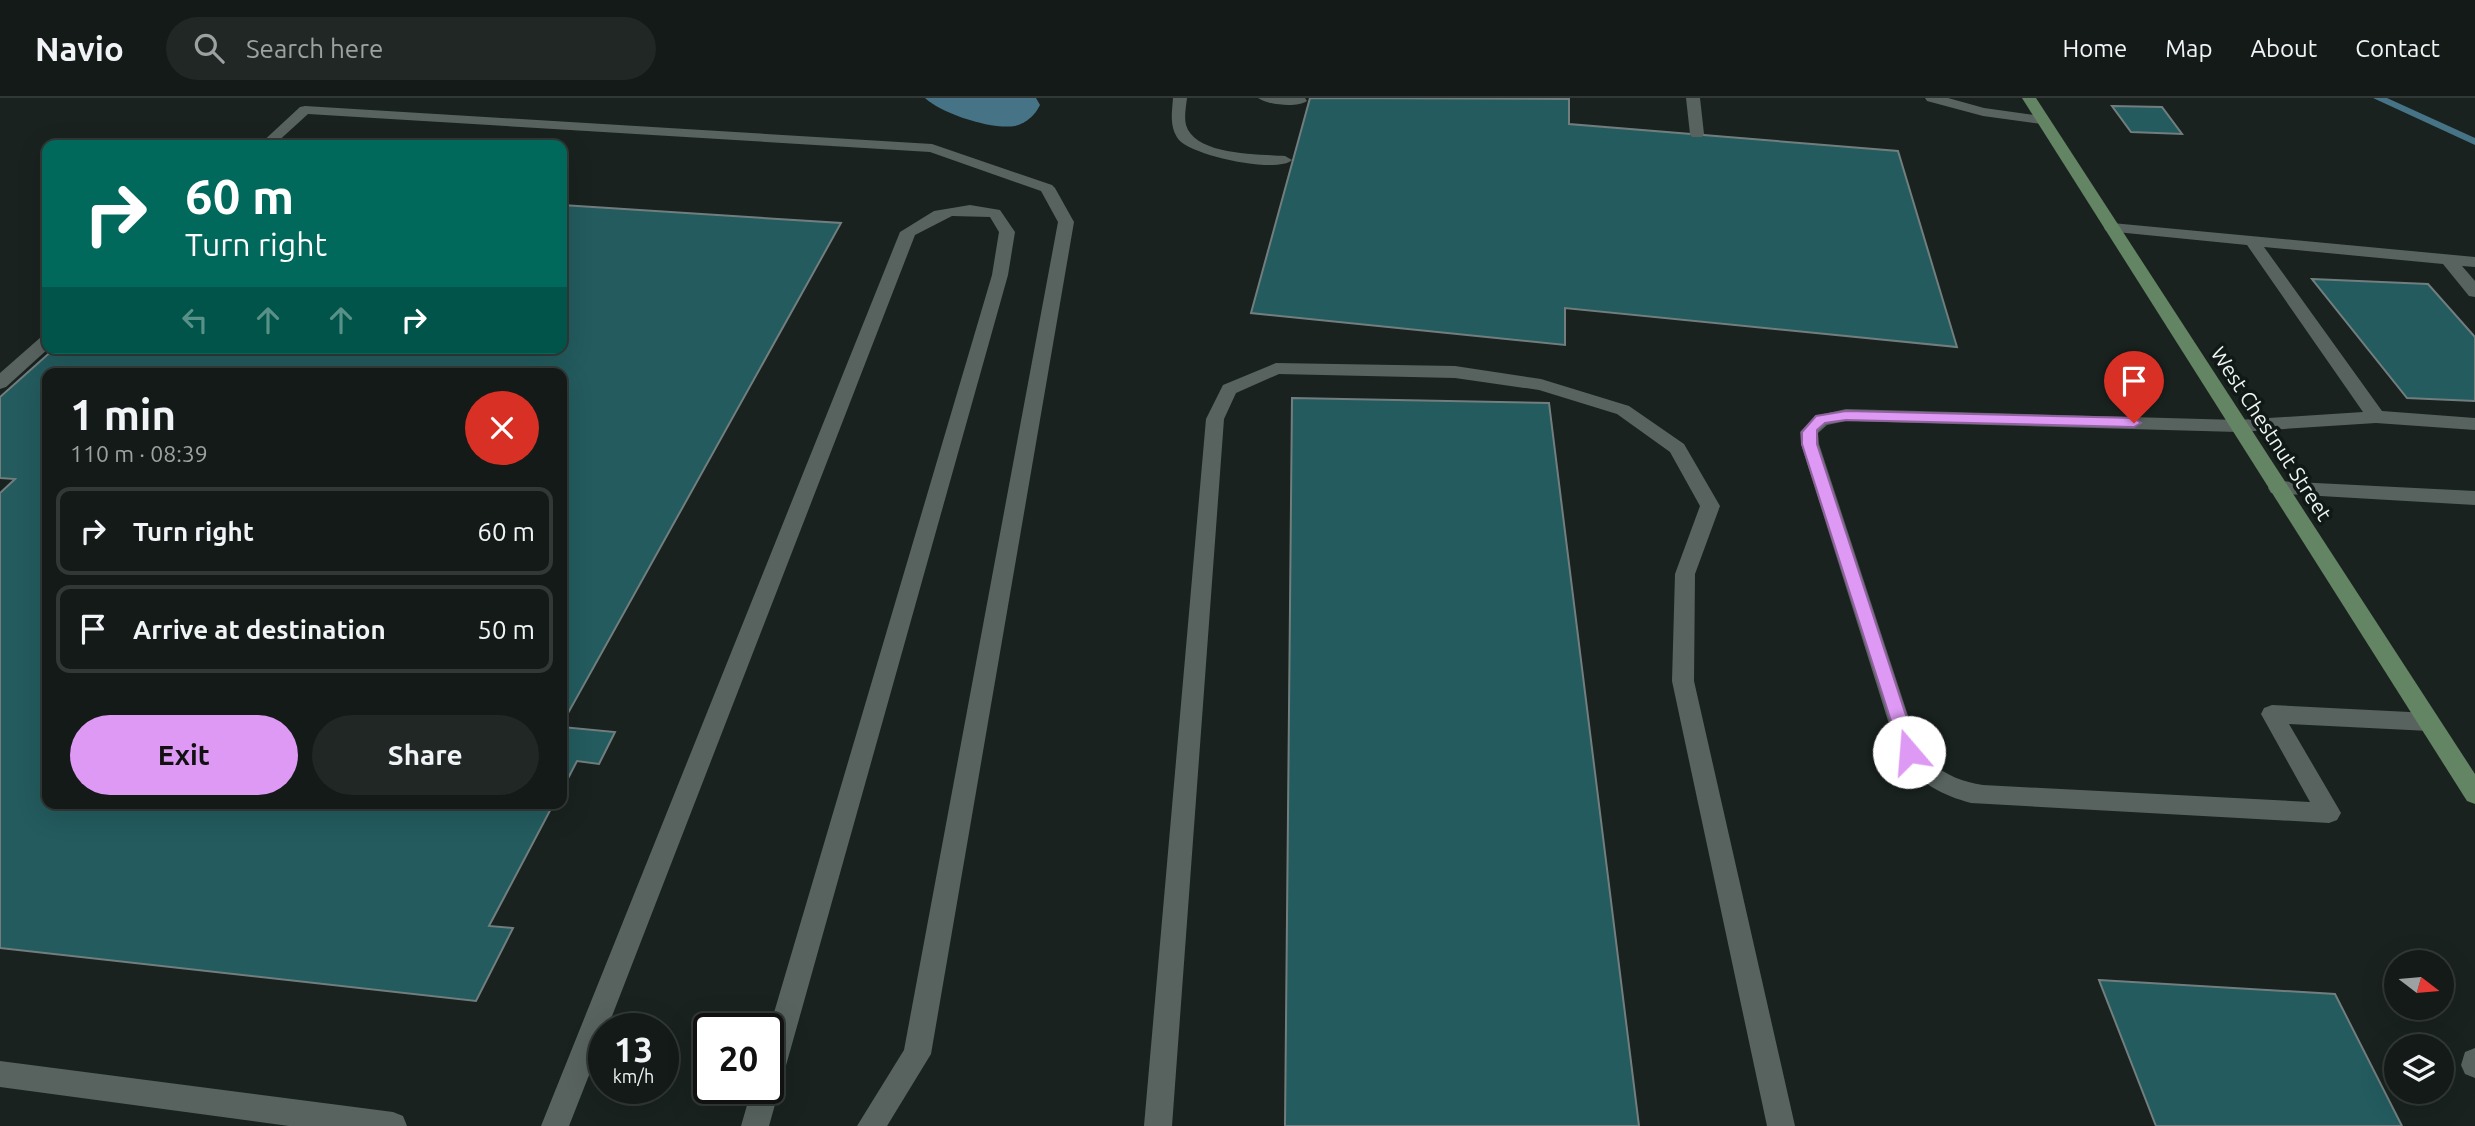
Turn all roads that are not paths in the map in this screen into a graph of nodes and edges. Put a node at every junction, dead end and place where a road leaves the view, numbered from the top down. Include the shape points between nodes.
1 (1180, 98) edge
2 (1265, 98) edge
3 (1693, 98) edge
4 (1933, 98) edge
5 (2029, 98) edge
6 (1300, 102) dead end
7 (2042, 120) junction
8 (1697, 134) dead end
9 (272, 140) edge
10 (1284, 160) dead end
11 (2112, 228) junction
12 (2252, 241) junction
13 (2448, 259) junction
14 (2475, 262) edge
15 (2475, 292) edge
16 (42, 345) edge
17 (0, 383) edge
18 (2376, 416) junction
19 (2475, 424) edge
20 (2238, 426) junction
21 (2278, 488) junction
22 (2475, 498) edge
23 (2428, 722) junction
24 (2475, 794) edge
25 (784, 1024) edge
26 (0, 1074) edge
27 (761, 1104) edge
28 (393, 1126) edge
29 (555, 1126) edge
30 (755, 1126) edge
31 (871, 1126) edge
32 (1158, 1126) edge
33 (1781, 1126) edge

1 - 10 lane via 1179,127 1194,147
2 - 6 lane
3 - 8 lane
4 - 7 lane via 1983,113
5 - 7 main road, West Chestnut Street
7 - 11 main road, West Chestnut Street
9 - 31 lane via 305,110 932,148 1046,188 1066,222 917,1054
11 - 12 lane
11 - 20 main road, West Chestnut Street
12 - 13 lane
12 - 18 lane
13 - 14 lane
13 - 15 lane
16 - 17 lane
18 - 19 lane
18 - 20 lane
20 - 21 main road, West Chestnut Street
20 - 23 lane via 1846,415 1816,423 1809,432 1810,444 1909,752 1934,778 1970,793 2329,813 2273,714
21 - 22 lane
21 - 23 main road, West Chestnut Street
23 - 24 main road, West Chestnut Street
25 - 29 lane via 1000,275 1007,232 995,213 972,208 938,213 908,232
26 - 28 lane
27 - 30 lane
32 - 33 lane via 1215,418 1229,388 1276,368 1455,372 1541,385 1623,410 1677,448 1710,506 1685,574 1683,681

